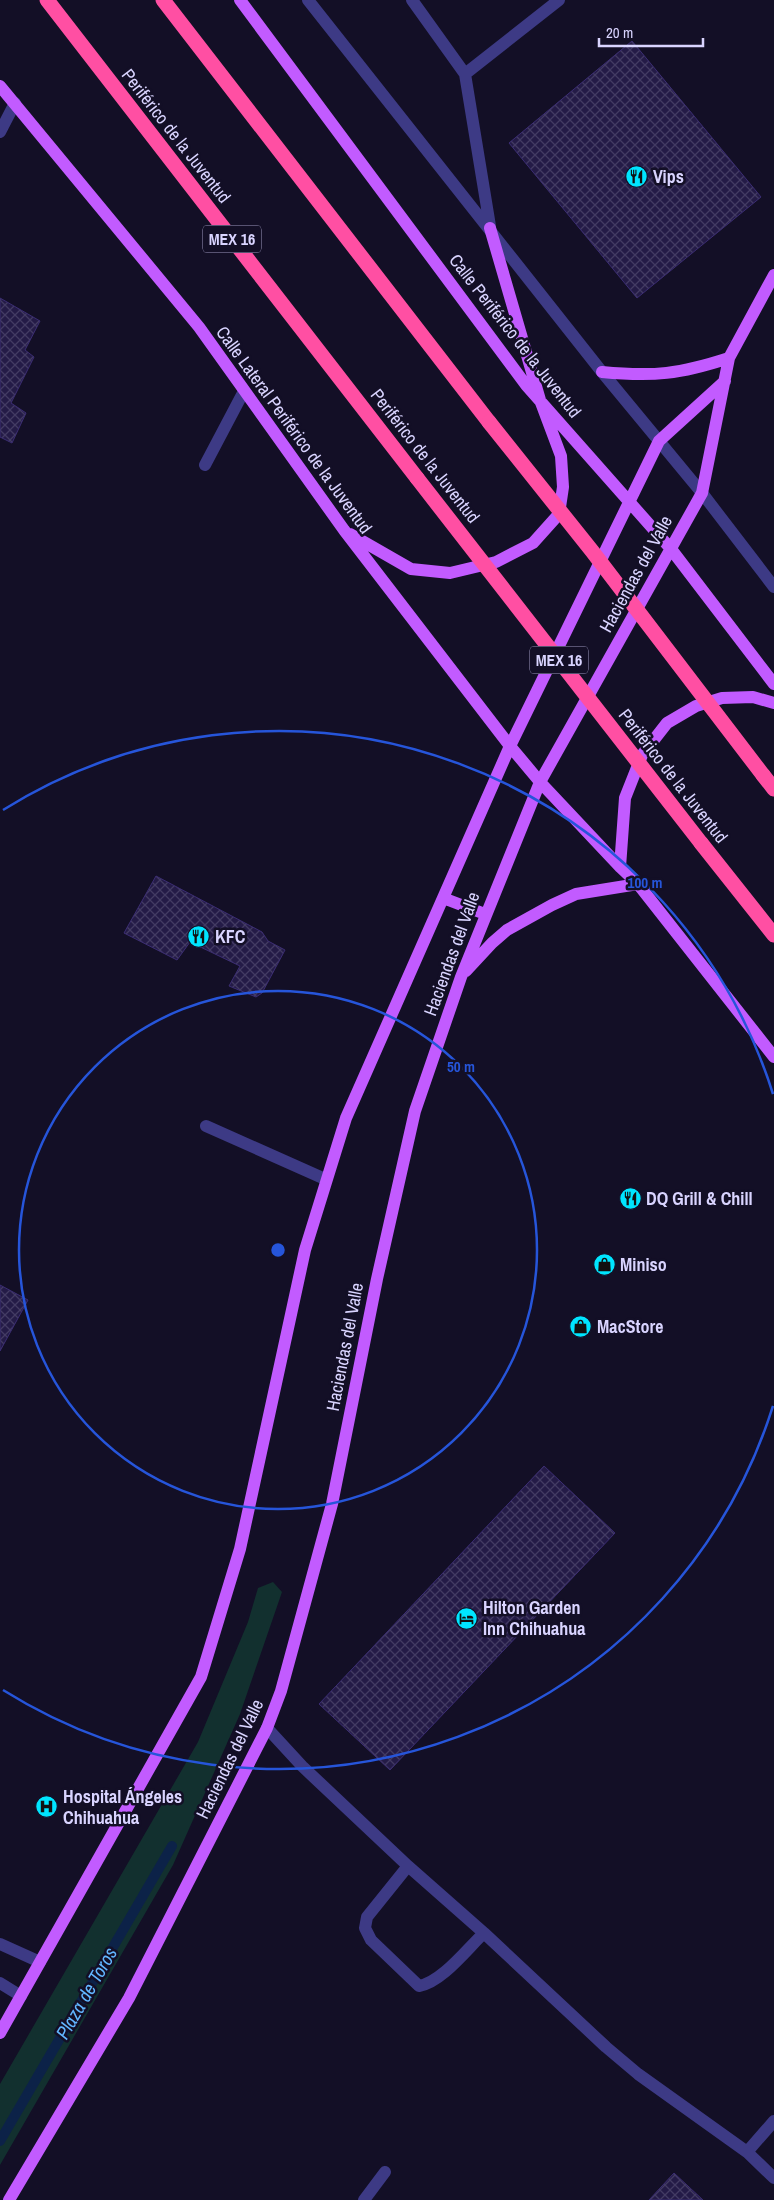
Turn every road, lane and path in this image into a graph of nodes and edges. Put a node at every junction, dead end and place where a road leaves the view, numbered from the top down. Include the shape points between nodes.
1 (47, 0) edge
2 (163, 0) edge
3 (240, 0) edge
4 (308, 0) edge
5 (412, 0) edge
6 (559, 0) edge
7 (465, 74) junction
8 (0, 86) edge
9 (14, 104) junction
10 (0, 132) edge
11 (490, 228) junction
12 (774, 276) edge
13 (729, 358) junction
14 (602, 372) junction
15 (725, 381) junction
16 (244, 391) junction
17 (540, 400) junction
18 (659, 441) junction
19 (205, 465) dead end
20 (702, 493) junction
21 (630, 503) junction
22 (344, 530) junction
23 (671, 549) junction
24 (774, 587) edge
25 (774, 684) edge
26 (774, 703) edge
27 (510, 746) junction
28 (540, 782) junction
29 (774, 789) edge
30 (620, 867) junction
31 (638, 884) junction
32 (443, 898) junction
33 (485, 914) junction
34 (774, 935) edge
35 (461, 977) junction
36 (774, 1057) edge
37 (206, 1126) dead end
38 (325, 1179) junction
39 (267, 1728) junction
40 (408, 1866) junction
41 (484, 1932) junction
42 (0, 1944) edge
43 (40, 1962) junction
44 (0, 1983) edge
45 (21, 1996) junction
46 (0, 2033) edge
47 (774, 2121) edge
48 (747, 2152) junction
49 (385, 2172) dead end
50 (774, 2178) edge
51 (9, 2200) edge
52 (364, 2200) edge

1 - 34 highway, Periférico de la Juventud / MEX 16, bridge
2 - 29 highway, bridge
3 - 17 main road, Calle Periférico de la Juventud
4 - 11 street
5 - 7 street
6 - 7 street
7 - 11 street
8 - 9 main road
9 - 10 street
9 - 16 main road, Calle Lateral Periférico de la Juventud via 199,327
11 - 14 street
11 - 17 main road
12 - 13 main road, Haciendas del Valle
13 - 14 main road via 695,369 664,374
13 - 15 main road, Haciendas del Valle
14 - 18 street
15 - 18 main road
15 - 20 main road, Haciendas del Valle
16 - 19 street
16 - 22 main road, Calle Lateral Periférico de la Juventud
17 - 21 main road, Calle Periférico de la Juventud
17 - 22 main road via 561,456 563,486 559,514 533,543 496,562 450,573 411,569
18 - 20 street
18 - 21 main road, Haciendas del Valle
20 - 23 main road, Haciendas del Valle
20 - 24 street
21 - 23 main road, Calle Periférico de la Juventud
21 - 27 main road, Haciendas del Valle
22 - 27 main road, Calle Lateral Periférico de la Juventud
23 - 25 main road, Calle Periférico de la Juventud
23 - 28 main road, Haciendas del Valle
26 - 30 main road via 753,697 722,698 696,706 667,723 642,755 625,798
27 - 28 main road, Calle Lateral Periférico de la Juventud
27 - 32 main road, Haciendas del Valle
28 - 30 main road
28 - 33 main road, Haciendas del Valle
30 - 31 main road
31 - 35 main road via 576,894 526,918 492,943
31 - 36 main road
32 - 33 main road
32 - 38 main road, Haciendas del Valle via 346,1118
33 - 35 main road, Haciendas del Valle
35 - 39 main road, Haciendas del Valle via 415,1111 332,1504 281,1691
37 - 38 street
38 - 43 main road, Haciendas del Valle via 305,1250 240,1549 201,1677
39 - 40 street via 302,1766
39 - 51 main road, Haciendas del Valle via 128,1998
40 - 41 street
40 - 41 street via 367,1917 365,1928 370,1940 419,1986 438,1978
41 - 48 street via 618,2058
42 - 43 street
43 - 45 main road, Haciendas del Valle
44 - 45 street
45 - 46 main road, Haciendas del Valle
47 - 48 street
48 - 50 street
49 - 52 street

